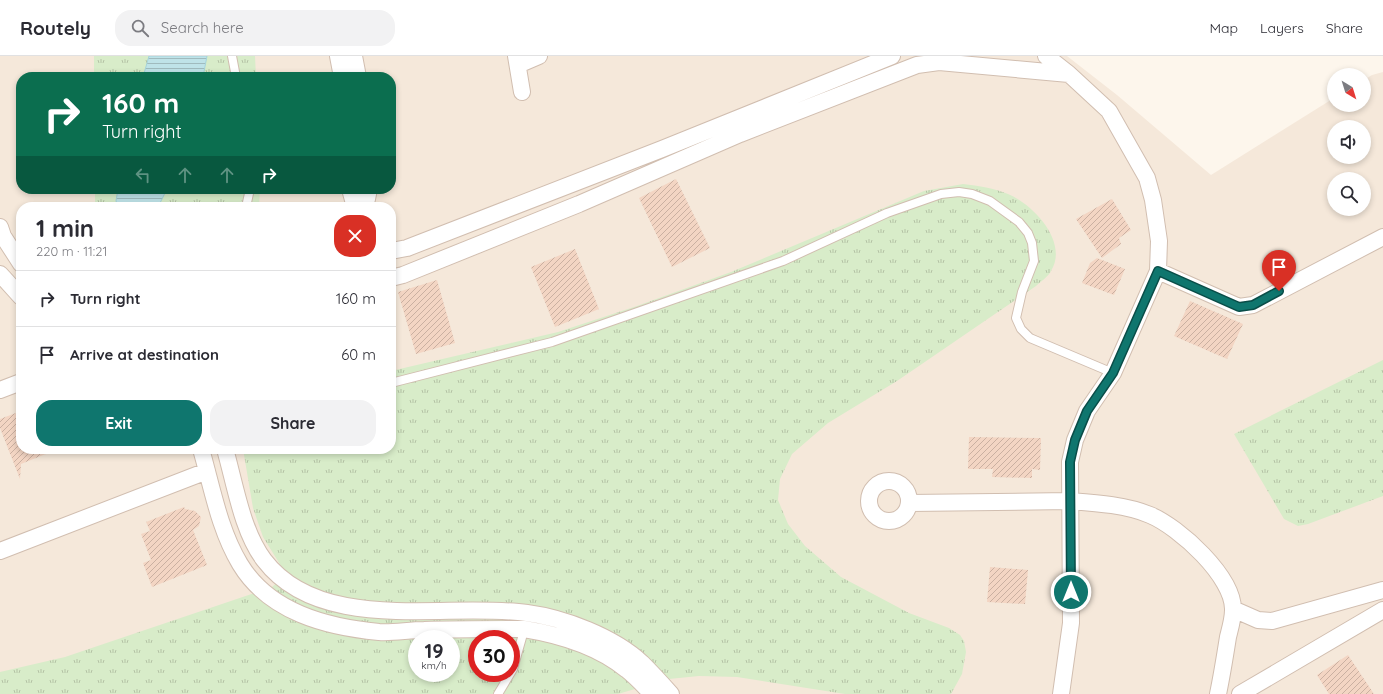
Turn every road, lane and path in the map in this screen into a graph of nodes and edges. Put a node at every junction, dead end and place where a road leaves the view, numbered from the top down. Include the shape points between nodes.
1 (232, 56) edge
2 (338, 56) edge
3 (354, 56) edge
4 (539, 56) edge
5 (892, 56) edge
6 (1046, 56) edge
7 (517, 60) edge
8 (235, 72) edge
9 (341, 72) edge
10 (357, 72) edge
11 (1069, 74) junction
12 (522, 92) dead end
13 (0, 227) edge
14 (1383, 237) edge
15 (396, 250) edge
16 (16, 256) edge
17 (1158, 271) junction
18 (0, 274) edge
19 (396, 276) edge
20 (16, 292) edge
21 (1113, 373) junction
22 (396, 382) edge
23 (16, 384) edge
24 (0, 390) edge
25 (202, 454) edge
26 (226, 454) edge
27 (207, 471) junction
28 (1070, 501) junction
29 (909, 503) dead end
30 (0, 551) edge
31 (1383, 590) edge
32 (1233, 610) junction
33 (1383, 610) edge
34 (527, 613) junction
35 (524, 629) junction
36 (498, 694) edge
37 (652, 694) edge
38 (671, 694) edge
39 (1061, 694) edge
40 (1218, 694) edge
41 (1240, 694) edge

1 - 8 lane
2 - 9 street
3 - 10 street
4 - 7 street
5 - 15 street via 640,157
6 - 11 street
7 - 12 street
11 - 17 street via 1109,111 1147,178 1157,220
11 - 19 street via 945,63 917,65 740,134 579,204
13 - 16 street
14 - 17 street via 1246,307 1239,307
17 - 21 street
18 - 20 street
21 - 22 lane via 1030,338 1021,329 1016,318 1022,292 1034,261 1032,243 1019,222 1008,213 990,201 959,192 941,194 887,212 783,261 552,342
21 - 28 street via 1087,411 1075,440 1070,462
23 - 24 street
25 - 27 street
26 - 34 street via 253,543 264,560 282,579 302,592 364,609
27 - 30 street
27 - 35 street via 223,528 240,564 259,588 284,607 313,620 380,632
28 - 29 street
28 - 32 street via 1118,506 1151,515 1182,534 1210,562 1221,579
28 - 39 street via 1071,623
31 - 32 street via 1272,621 1258,620
32 - 40 street
33 - 41 street
34 - 35 lane
34 - 38 street via 557,620 605,637 641,662
35 - 36 lane via 513,669
35 - 37 street via 577,641 627,670

